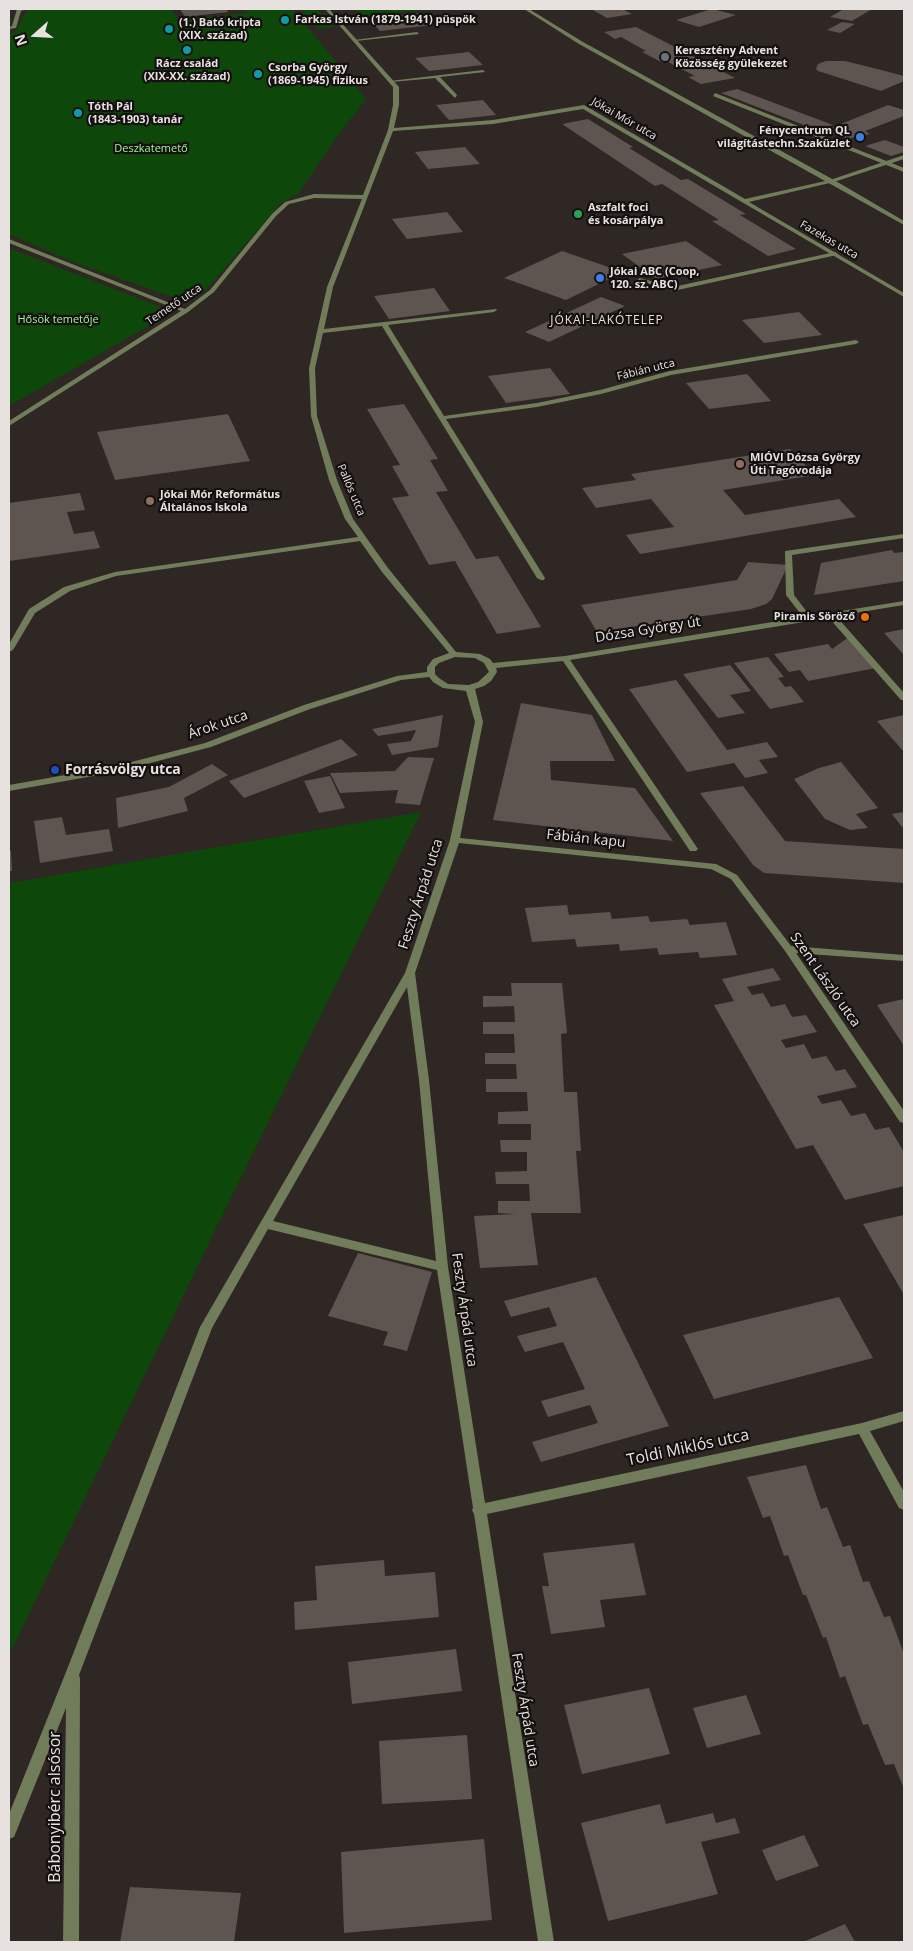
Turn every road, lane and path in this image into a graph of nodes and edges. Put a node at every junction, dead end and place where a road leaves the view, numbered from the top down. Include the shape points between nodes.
1 (24, 9) edge
2 (328, 9) edge
3 (526, 9) edge
4 (9, 28) edge
5 (417, 34) dead end
6 (356, 40) junction
7 (483, 71) dead end
8 (436, 76) junction
9 (392, 81) junction
10 (715, 95) dead end
11 (454, 96) dead end
12 (391, 130) junction
13 (904, 157) edge
14 (886, 163) junction
15 (904, 170) edge
16 (832, 181) junction
17 (364, 197) junction
18 (745, 202) junction
19 (904, 223) edge
20 (9, 241) edge
21 (835, 254) junction
22 (640, 280) dead end
23 (904, 295) edge
24 (494, 310) dead end
25 (186, 311) junction
26 (384, 324) junction
27 (319, 332) junction
28 (856, 342) dead end
29 (442, 418) junction
30 (9, 424) edge
31 (904, 536) edge
32 (363, 538) junction
33 (541, 578) dead end
34 (904, 602) edge
35 (831, 615) junction
36 (808, 618) junction
37 (9, 650) edge
38 (454, 654) junction
39 (565, 658) junction
40 (492, 666) junction
41 (431, 674) junction
42 (470, 688) junction
43 (904, 698) edge
44 (9, 788) edge
45 (455, 840) junction
46 (693, 849) dead end
47 (713, 866) joint
48 (788, 949) junction
49 (904, 958) edge
50 (410, 973) junction
51 (904, 1119) edge
52 (267, 1224) junction
53 (442, 1267) junction
54 (904, 1416) edge
55 (862, 1428) junction
56 (904, 1504) edge
57 (478, 1510) junction
58 (73, 1672) junction
59 (9, 1832) edge
60 (71, 1942) edge
61 (546, 1942) edge

1 - 4 street via 19,10 14,27
2 - 6 street
3 - 16 street
5 - 6 street
6 - 9 street
7 - 8 street
8 - 9 street
8 - 11 street
9 - 12 street, Pallós utca via 396,87 396,106
10 - 14 street
12 - 17 street, Pallós utca
12 - 18 street, Jókai Mór utca via 493,122 584,107
13 - 14 street
14 - 15 street
14 - 16 street
16 - 18 street
16 - 19 street
17 - 25 street, Temető utca via 314,196 287,203 212,291
17 - 27 street, Pallós utca via 330,287
18 - 21 street, Fazekas utca
20 - 25 street
21 - 22 street via 673,289
21 - 23 street, Fazekas utca
24 - 26 street
25 - 30 street, Temető utca
26 - 27 street
26 - 29 street
27 - 32 street, Pallós utca via 312,368 314,416 333,480 350,519
28 - 29 street, Fábián utca via 670,373 537,405
29 - 33 street
31 - 36 street via 788,553 790,595
32 - 37 street via 115,574 67,589 32,611
32 - 38 street, Pallós utca
34 - 35 street, Dózsa György út
35 - 36 street, Dózsa György út
35 - 43 street
36 - 39 street, Dózsa György út
38 - 40 street via 477,656
38 - 41 street via 436,661
39 - 40 street, Dózsa György út
39 - 46 street
40 - 42 street via 493,672 488,679
41 - 42 street via 446,686
41 - 44 street, Árok utca via 400,678 308,707 208,745 116,769
42 - 45 street, Feszty Árpád utca via 479,722
45 - 47 street, Fábián kapu
45 - 50 street, Feszty Árpád utca
47 - 48 street, Szent László utca via 734,877
48 - 49 street
48 - 51 street, Szent László utca
50 - 52 street
50 - 53 street, Feszty Árpád utca
52 - 53 street
52 - 58 street via 206,1327
53 - 57 street, Feszty Árpád utca
54 - 55 street, Toldi Miklós utca
55 - 56 street
55 - 57 street, Toldi Miklós utca
57 - 61 street, Feszty Árpád utca
58 - 59 street
58 - 60 street, Bábonyibérc alsósor

